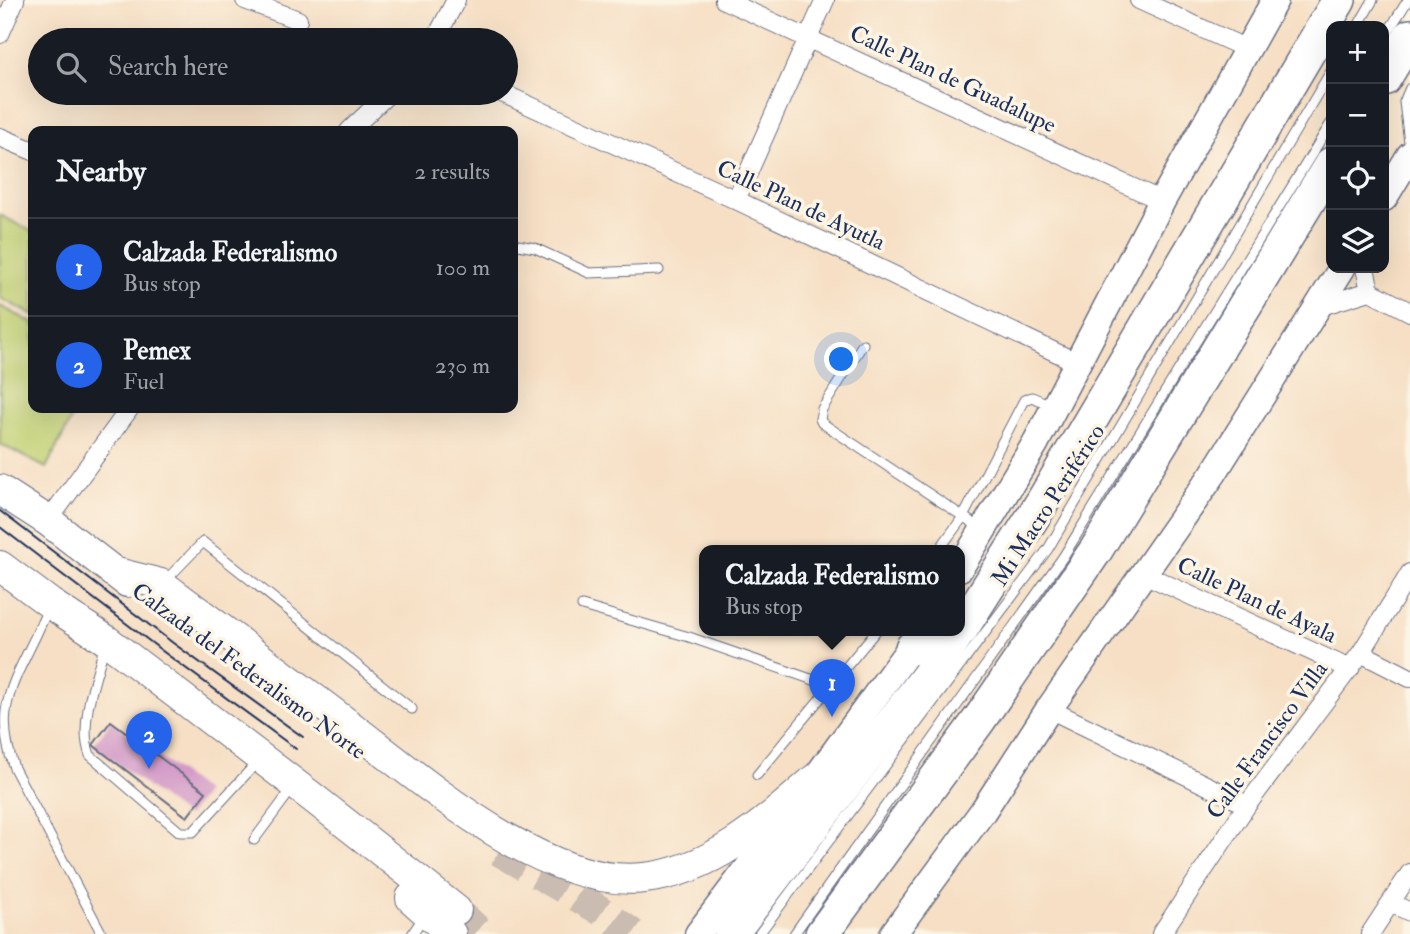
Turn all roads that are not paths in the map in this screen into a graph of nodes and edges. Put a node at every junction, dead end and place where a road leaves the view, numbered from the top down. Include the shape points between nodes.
1 (15, 0) edge
2 (245, 0) edge
3 (456, 0) edge
4 (724, 0) edge
5 (824, 0) edge
6 (1139, 0) edge
7 (1275, 0) edge
8 (1339, 0) edge
9 (1373, 0) edge
10 (1408, 0) edge
11 (298, 20) dead end
12 (1360, 21) edge
13 (441, 28) edge
14 (1389, 30) edge
15 (0, 34) edge
16 (1410, 36) edge
17 (806, 38) junction
18 (1247, 48) junction
19 (1389, 71) edge
20 (1326, 79) edge
21 (1410, 88) edge
22 (518, 100) edge
23 (376, 105) edge
24 (354, 126) edge
25 (1326, 131) edge
26 (0, 137) edge
27 (28, 149) edge
28 (1410, 154) edge
29 (1326, 172) edge
30 (1389, 190) edge
31 (736, 200) junction
32 (1162, 201) junction
33 (518, 245) edge
34 (659, 270) dead end
35 (1339, 273) edge
36 (1366, 273) edge
37 (1370, 291) junction
38 (1318, 307) junction
39 (1410, 312) edge
40 (863, 344) dead end
41 (1078, 363) junction
42 (126, 413) edge
43 (0, 490) edge
44 (1042, 501) junction
45 (48, 521) junction
46 (973, 523) junction
47 (946, 545) edge
48 (965, 551) edge
49 (0, 566) edge
50 (113, 572) junction
51 (1410, 573) edge
52 (1144, 574) junction
53 (161, 584) junction
54 (965, 588) edge
55 (51, 604) junction
56 (582, 606) dead end
57 (965, 623) edge
58 (872, 636) edge
59 (957, 636) edge
60 (920, 637) edge
61 (106, 640) junction
62 (1361, 653) junction
63 (140, 667) junction
64 (1350, 669) junction
65 (1410, 678) edge
66 (831, 685) junction
67 (412, 709) dead end
68 (1049, 709) junction
69 (250, 770) junction
70 (757, 775) dead end
71 (816, 779) junction
72 (286, 797) junction
73 (1247, 805) junction
74 (254, 840) dead end
75 (499, 851) tunnel mouth
76 (1410, 873) edge
77 (1391, 903) junction
78 (1410, 912) edge
79 (437, 922) edge
80 (102, 934) edge
81 (698, 934) edge
82 (731, 934) edge
83 (759, 934) edge
84 (794, 934) edge
85 (822, 934) edge
86 (893, 934) edge
87 (1161, 934) edge
88 (1370, 934) edge

1 - 15 street
2 - 11 street
3 - 13 street
4 - 17 street, Calle Plan de Guadalupe
5 - 17 street
6 - 18 street
7 - 18 street
8 - 44 highway
9 - 12 lane
10 - 14 lane
16 - 19 highway
17 - 31 street
17 - 32 street, Calle Plan de Guadalupe
18 - 32 street
20 - 83 lane, Mi Macro Periférico via 1048,549
21 - 28 lane via 1404,102
22 - 31 street, Calle Plan de Ayutla
23 - 24 street
25 - 84 lane, Mi Macro Periférico via 1063,557
26 - 27 street
28 - 30 street
29 - 85 highway via 1096,550 979,720
31 - 41 street, Calle Plan de Ayutla
32 - 41 street
33 - 34 lane via 535,248 589,274
35 - 38 street
36 - 37 street
37 - 38 street
37 - 39 street
38 - 52 street
40 - 46 lane via 822,409 821,424
41 - 46 street via 1055,406
42 - 45 street
43 - 45 main road, Calzada del Federalismo Norte
44 - 54 highway
44 - 57 highway
45 - 50 main road, Calzada del Federalismo Norte
46 - 47 lane
46 - 48 street
49 - 55 main road
50 - 53 main road
50 - 75 main road, Calzada del Federalismo Norte
51 - 62 street, Calle Francisco Villa
52 - 64 street, Calle Plan de Ayala
52 - 68 street
53 - 67 lane via 204,542
53 - 71 main road via 468,814 538,855 584,874 644,878 694,865 746,835
55 - 61 main road
55 - 80 lane via 7,696 3,739
56 - 66 lane
58 - 66 lane
59 - 82 highway
60 - 71 street
61 - 63 main road
61 - 69 lane via 88,716 90,755 180,832 187,833 193,832
62 - 64 street, Calle Francisco Villa
62 - 65 street, Calle Plan de Ayala
63 - 69 main road via 204,738
63 - 79 main road via 312,797
64 - 73 street, Calle Francisco Villa
66 - 70 lane
68 - 73 street
68 - 86 street via 983,811
69 - 72 main road
71 - 81 street
72 - 74 lane
72 - 79 main road
73 - 87 street, Calle Francisco Villa
76 - 77 street
77 - 78 street
77 - 88 street

